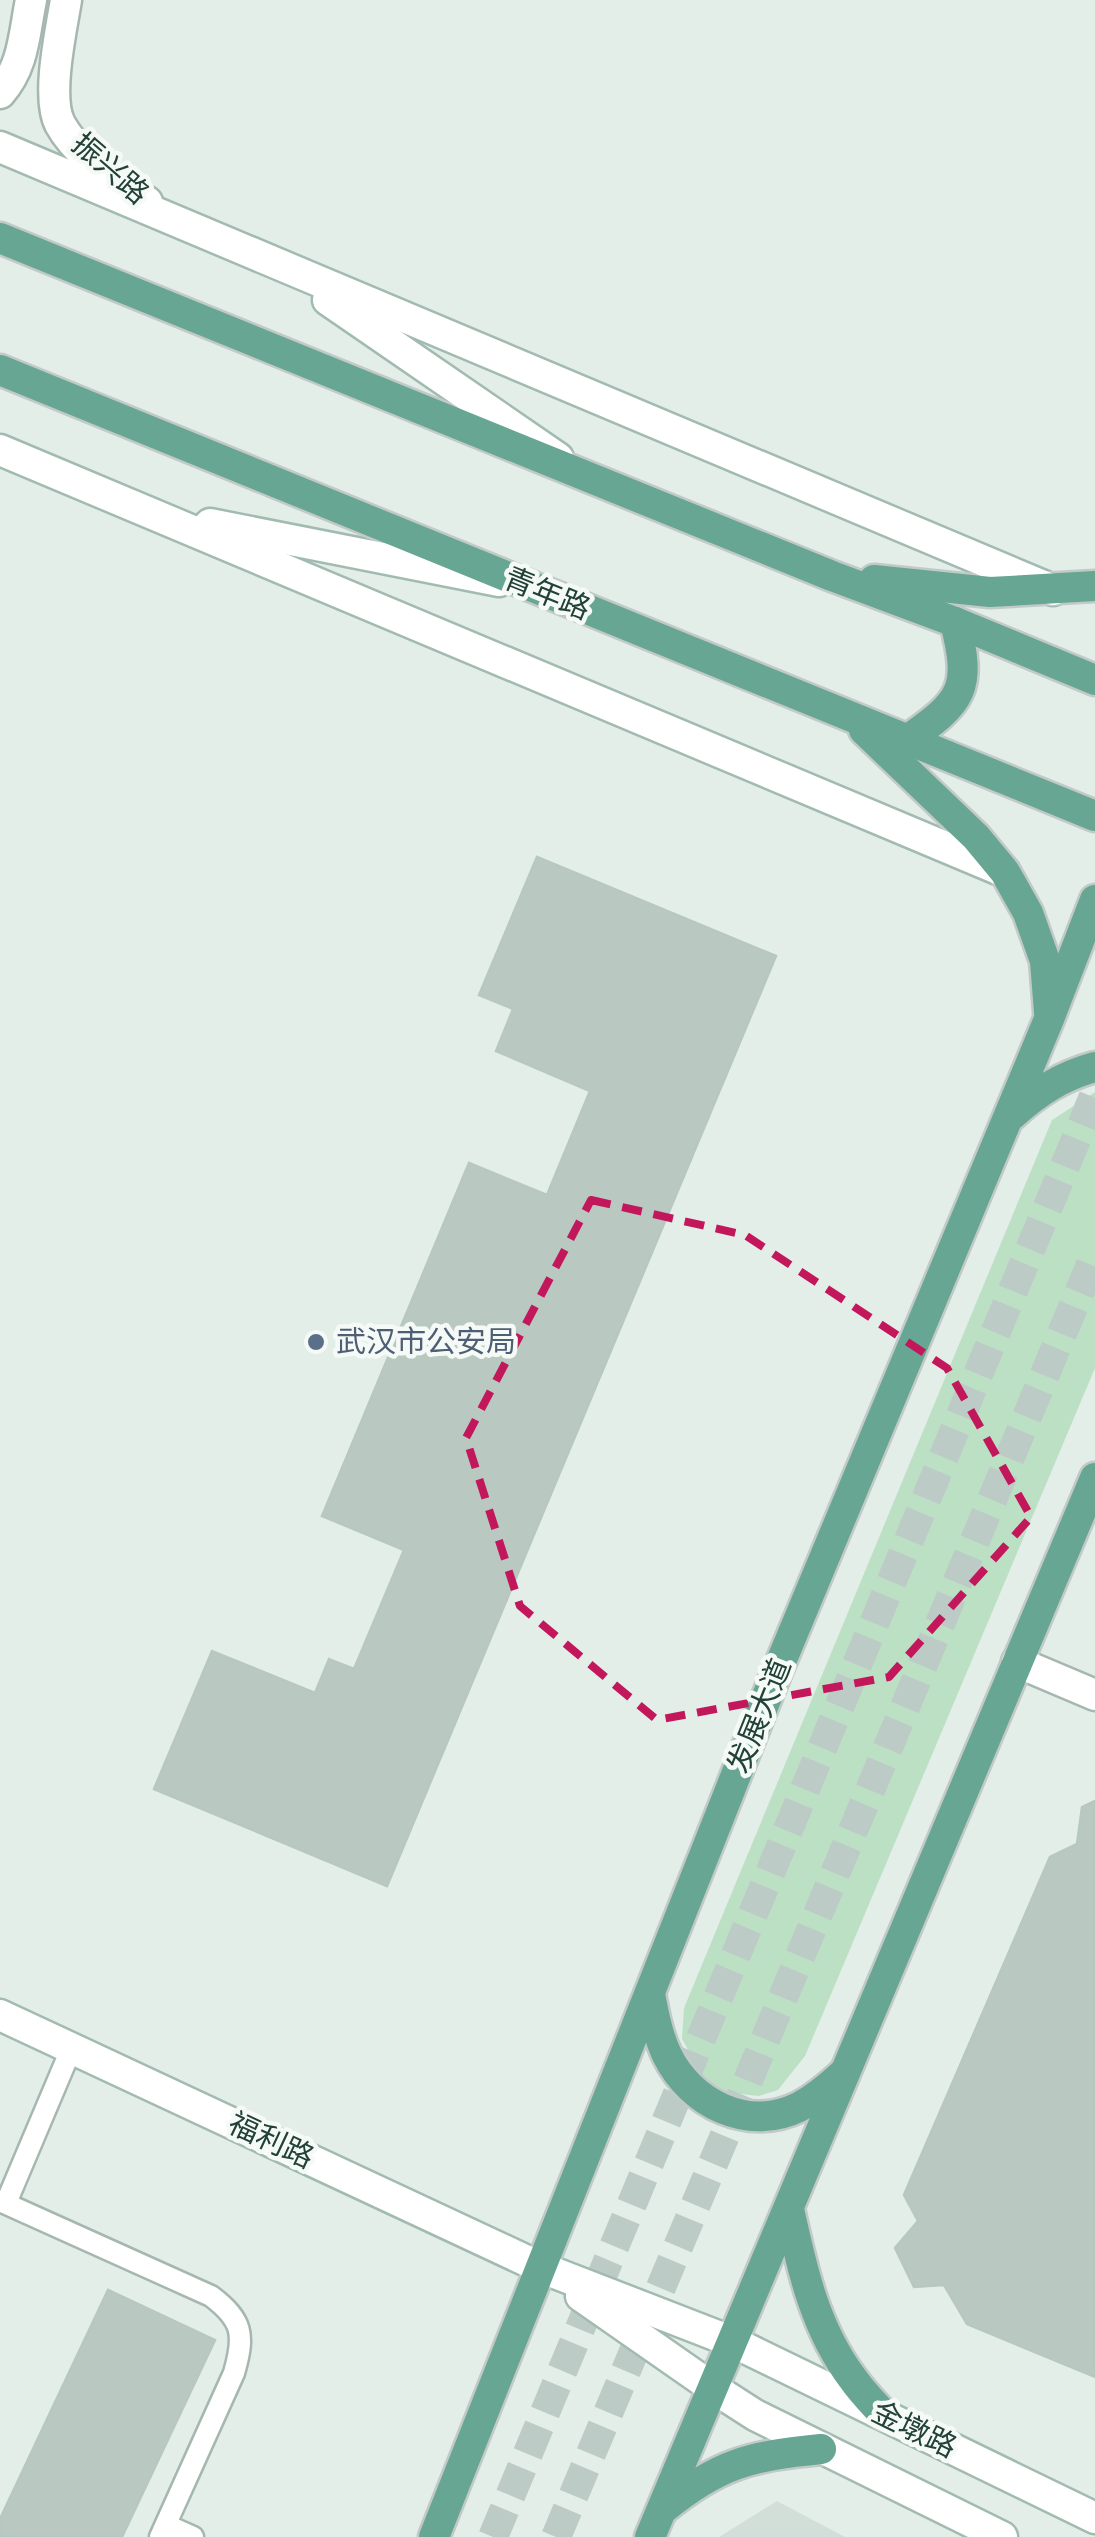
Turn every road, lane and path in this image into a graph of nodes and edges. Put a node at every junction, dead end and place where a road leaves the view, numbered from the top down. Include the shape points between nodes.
1 (31, 0) edge
2 (66, 0) edge
3 (5, 87) edge
4 (0, 147) edge
5 (165, 216) junction
6 (0, 238) edge
7 (275, 263) junction
8 (0, 370) edge
9 (0, 450) edge
10 (581, 474) junction
11 (148, 512) junction
12 (832, 576) junction
13 (1095, 586) edge
14 (534, 588) junction
15 (1053, 590) junction
16 (955, 622) junction
17 (1095, 680) edge
18 (851, 717) junction
19 (907, 740) junction
20 (1095, 816) edge
21 (1005, 872) junction
22 (1095, 900) edge
23 (1050, 1019) junction
24 (1095, 1067) edge
25 (1006, 1119) junction
26 (1095, 1478) edge
27 (1017, 1662) junction
28 (1095, 1695) edge
29 (650, 1994) junction
30 (0, 2015) edge
31 (72, 2047) junction
32 (847, 2070) junction
33 (3, 2202) edge
34 (789, 2209) junction
35 (542, 2268) junction
36 (733, 2342) junction
37 (713, 2388) junction
38 (884, 2416) junction
39 (821, 2449) junction
40 (1095, 2518) edge
41 (656, 2524) edge
42 (163, 2531) edge
43 (193, 2537) edge
44 (434, 2537) edge
45 (1002, 2537) edge

1 - 3 main road via 19,64
2 - 5 main road, 振兴路 via 54,90 59,122 88,159
4 - 5 main road
5 - 7 main road
6 - 10 main road
7 - 10 main road
7 - 15 main road
8 - 14 main road, 青年路
9 - 11 main road
10 - 12 main road
11 - 14 main road
11 - 21 main road
12 - 15 main road via 990,592
12 - 16 main road
13 - 15 main road
14 - 18 main road, 青年路
16 - 17 main road
16 - 19 main road via 964,658 959,690 936,720
18 - 19 main road, 青年路
18 - 21 main road
19 - 20 main road, 青年路
21 - 23 main road via 1045,961
22 - 23 main road, 发展大道
23 - 25 main road, 发展大道
24 - 25 main road via 1062,1078
25 - 29 main road, 发展大道
26 - 27 main road
27 - 28 main road
27 - 32 main road
29 - 32 main road via 668,2057 686,2084 735,2114 796,2109
29 - 35 main road, 发展大道
30 - 31 main road, 福利路
31 - 33 lane
31 - 35 main road, 福利路
32 - 34 main road
33 - 42 lane via 211,2296 240,2329 234,2373
34 - 36 main road
34 - 38 main road via 818,2316 852,2379
35 - 36 main road, 金墩路
35 - 37 main road, 金墩路
35 - 44 main road, 发展大道
36 - 37 main road
36 - 38 main road, 金墩路
37 - 39 main road, 金墩路
37 - 41 main road
38 - 40 main road, 金墩路
39 - 41 main road via 715,2472 688,2488
39 - 45 main road, 金墩路
42 - 43 lane

